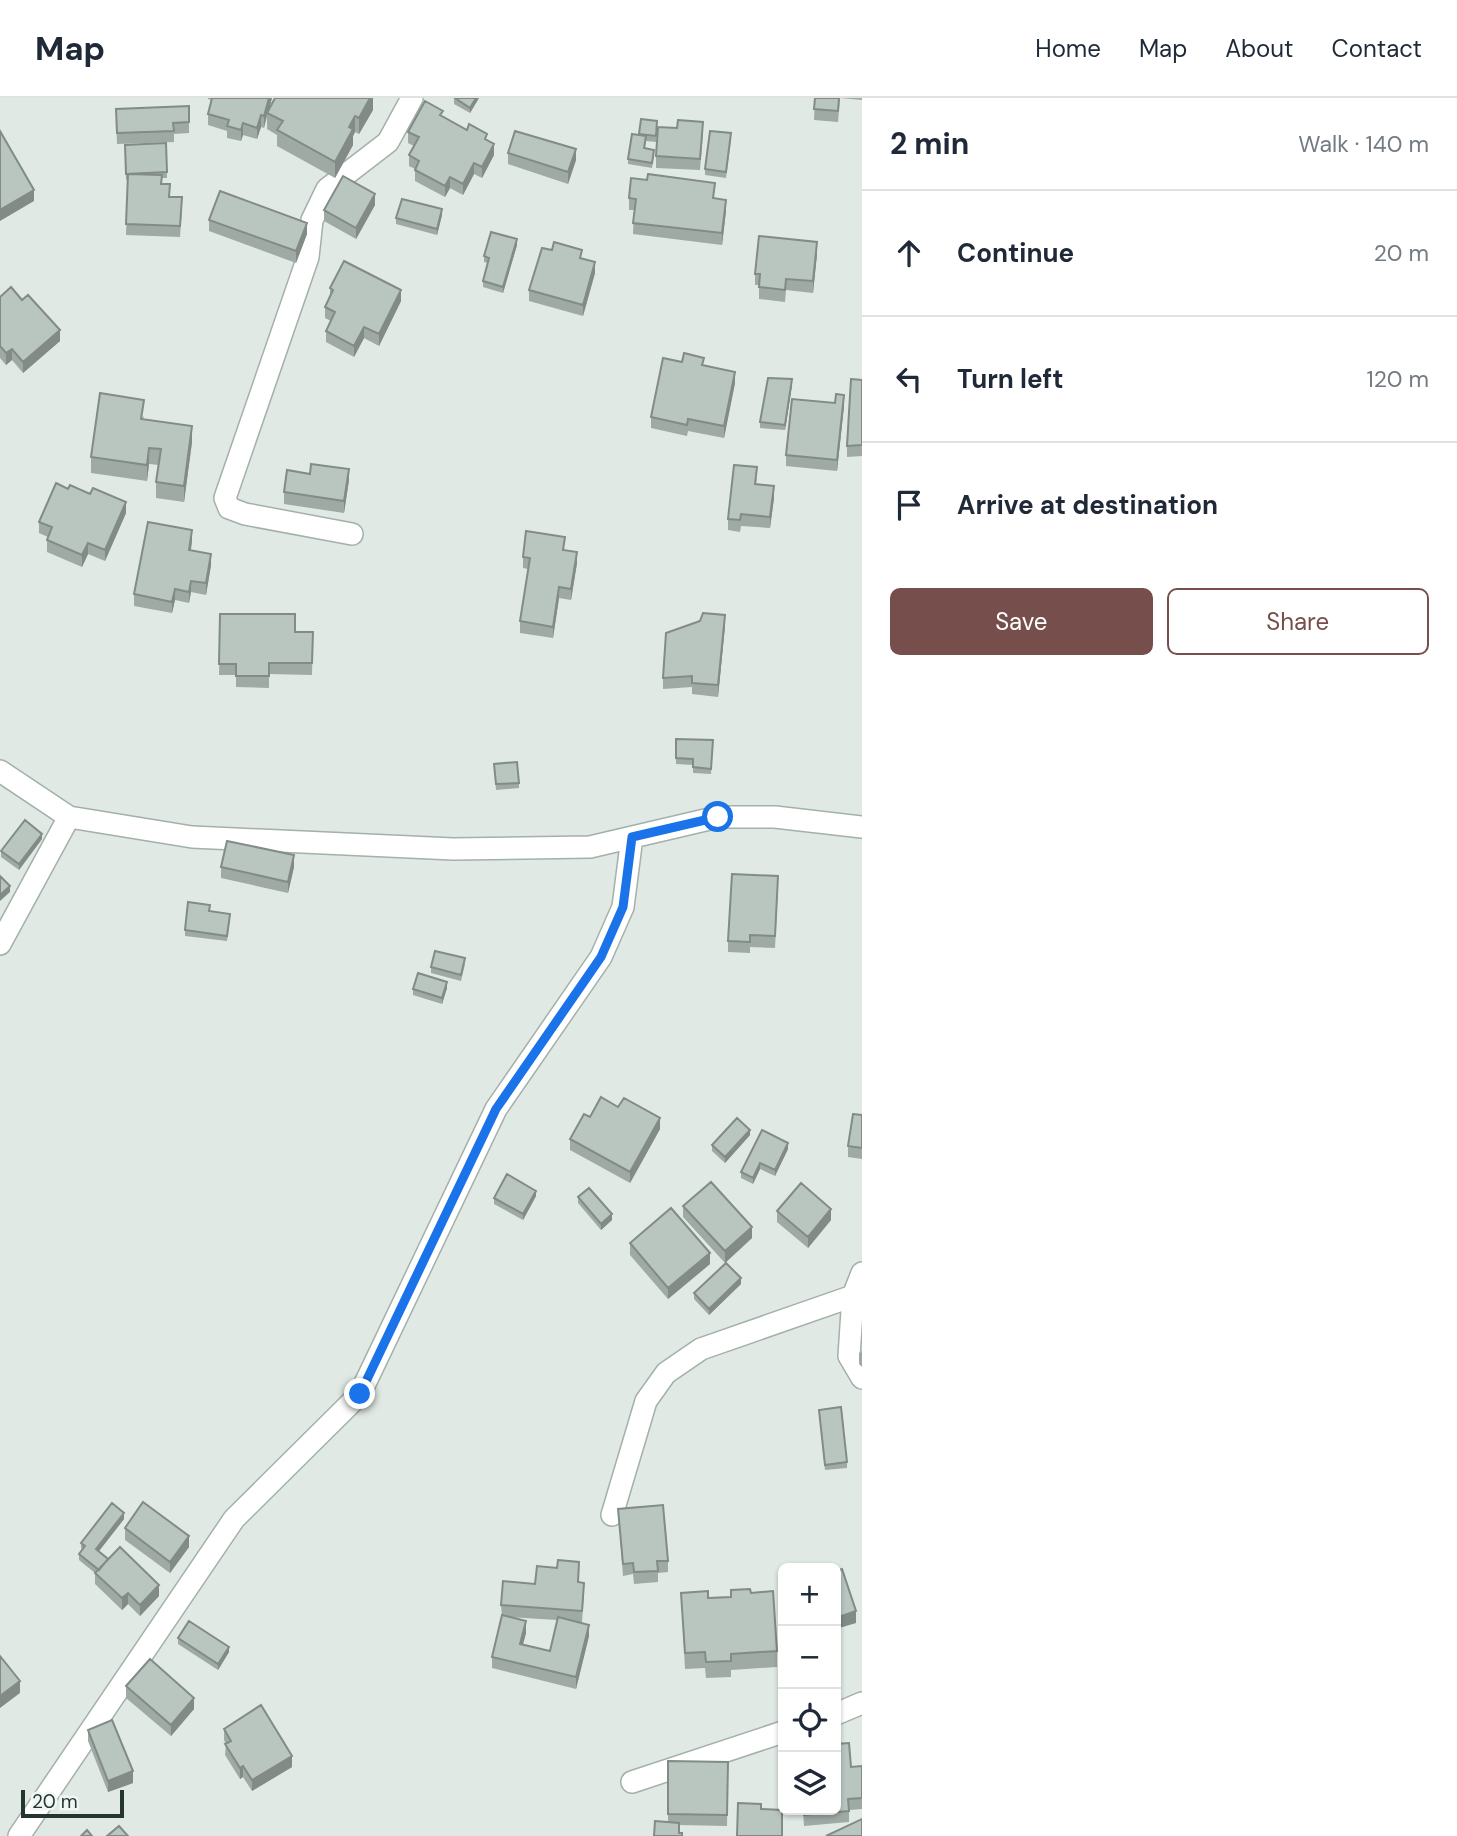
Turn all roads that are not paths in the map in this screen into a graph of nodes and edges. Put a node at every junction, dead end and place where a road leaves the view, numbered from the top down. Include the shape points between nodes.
1 (412, 98) edge
2 (352, 534) dead end
3 (0, 771) edge
4 (69, 817) junction
5 (862, 827) edge
6 (632, 837) junction
7 (0, 944) edge
8 (862, 1273) edge
9 (853, 1296) junction
10 (862, 1378) edge
11 (612, 1516) dead end
12 (862, 1703) edge
13 (841, 1712) edge
14 (778, 1734) edge
15 (632, 1782) dead end
16 (19, 1836) edge

1 - 2 street via 388,142 327,189 312,220 308,257 225,498 229,508 245,514
3 - 4 street
4 - 6 street via 192,837 453,849 590,847
4 - 7 street
5 - 6 street via 775,817 718,817
6 - 16 street via 623,907 601,957 496,1109 360,1394 234,1519
8 - 9 street
9 - 10 street via 849,1356
9 - 11 street via 701,1349 666,1373 646,1401
12 - 13 street
14 - 15 street

